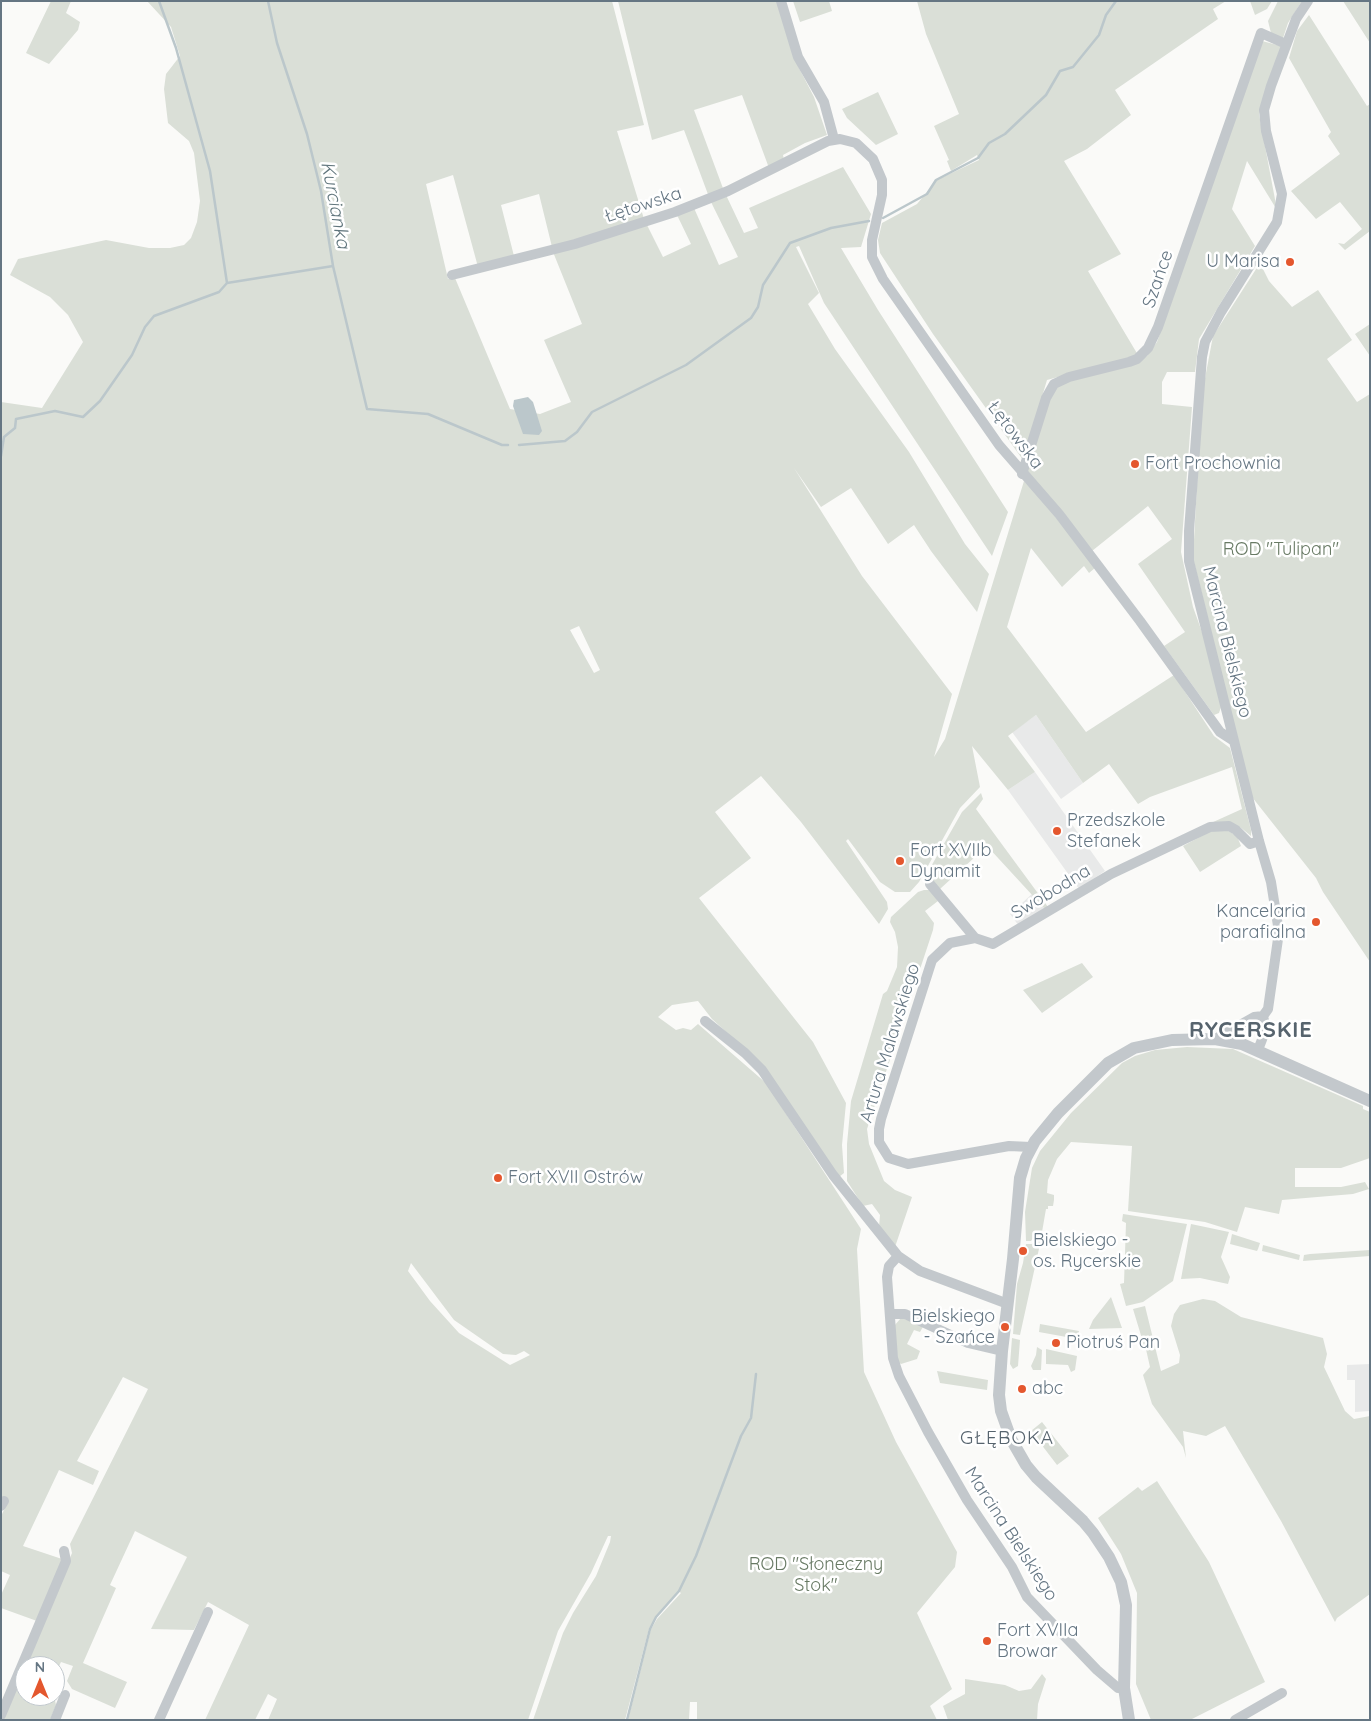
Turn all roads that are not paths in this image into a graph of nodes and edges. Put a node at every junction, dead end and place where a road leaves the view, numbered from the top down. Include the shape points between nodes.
1 (781, 1) edge
2 (1308, 1) edge
3 (1286, 44) junction
4 (834, 139) junction
5 (452, 275) dead end
6 (1022, 474) junction
7 (1234, 741) junction
8 (1259, 841) junction
9 (930, 884) dead end
10 (975, 938) junction
11 (1263, 1016) junction
12 (705, 1021) dead end
13 (1240, 1025) junction
14 (1215, 1038) junction
15 (1242, 1044) junction
16 (1258, 1050) junction
17 (1370, 1101) edge
18 (1031, 1147) junction
19 (898, 1256) junction
20 (1008, 1304) junction
21 (891, 1314) junction
22 (1002, 1351) junction
23 (64, 1551) dead end
24 (208, 1612) dead end
25 (1124, 1688) junction
26 (1282, 1692) dead end
27 (61, 1706) edge
28 (1, 1715) edge
29 (55, 1720) edge
30 (159, 1720) edge
31 (1129, 1720) edge
32 (1236, 1720) edge

1 - 4 street via 798,57 824,102
2 - 3 street, Marcina Bielskiego
3 - 6 street, Szańce via 1261,33 1156,334 1148,348 1137,359 1054,384 1046,398
3 - 7 street, Marcina Bielskiego via 1264,110 1282,194 1280,212 1205,342 1189,531 1189,561 1194,590
4 - 5 street, Łętowska via 728,191 668,215 575,244
4 - 6 street, Łętowska via 848,140 862,147 880,172 883,187 872,240 872,257 884,279
6 - 7 street, Łętowska via 1059,514 1220,732
7 - 8 street, Marcina Bielskiego
8 - 10 street, Swobodna via 1250,844 1228,826 1210,828 1111,874 998,942 987,944
8 - 11 street, Marcina Bielskiego via 1276,901 1279,932 1271,997
9 - 10 street
10 - 18 street, Artura Malawskiego via 950,943 932,960 878,1136 889,1158 908,1164 1009,1146
11 - 13 street
11 - 16 street, Marcina Bielskiego via 1266,1030
12 - 19 street via 745,1052 762,1070 834,1176
13 - 14 street
13 - 15 street
14 - 15 street
14 - 18 street via 1152,1043 1120,1054 1082,1087
15 - 16 street
16 - 17 street
18 - 20 street via 1020,1178
19 - 20 street via 920,1271
19 - 21 street, Marcina Bielskiego via 889,1266
20 - 22 street
21 - 22 street via 905,1314 968,1343
21 - 25 street, Marcina Bielskiego via 893,1358 898,1376 967,1500 1012,1567 1027,1597 1097,1670 1118,1688
22 - 25 street via 999,1395 1011,1439 1036,1477 1093,1533 1121,1582 1126,1605
23 - 28 street via 66,1561
24 - 30 street
25 - 31 street
26 - 32 street
27 - 29 street

